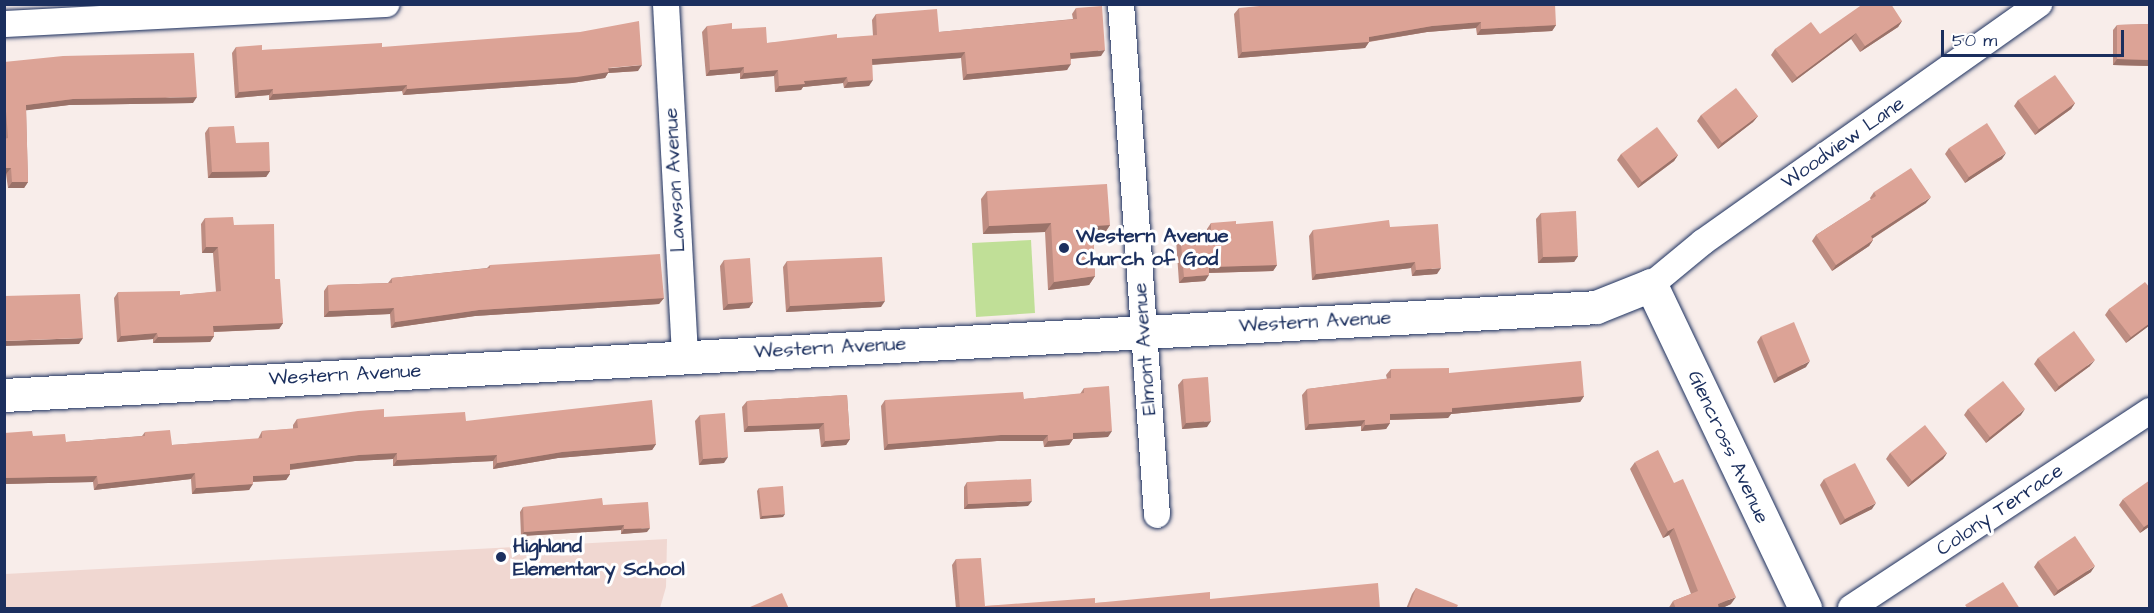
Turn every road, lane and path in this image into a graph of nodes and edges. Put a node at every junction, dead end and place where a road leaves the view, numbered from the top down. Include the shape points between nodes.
1 (386, 4) edge
2 (666, 4) edge
3 (1121, 4) edge
4 (2039, 4) edge
5 (4, 24) edge
6 (1651, 285) junction
7 (1143, 331) junction
8 (686, 356) junction
9 (4, 394) edge
10 (2150, 411) edge
11 (1157, 514) dead end
12 (1804, 609) edge
13 (1851, 609) edge

1 - 5 street
2 - 8 street, Lawson Avenue
3 - 7 street, Elmont Avenue
4 - 6 street, Woodview Lane via 1703,242
6 - 7 street, Western Avenue via 1596,307
6 - 12 street, Glencross Avenue
7 - 8 street, Western Avenue
7 - 11 street, Elmont Avenue
8 - 9 street, Western Avenue
10 - 13 street, Colony Terrace

